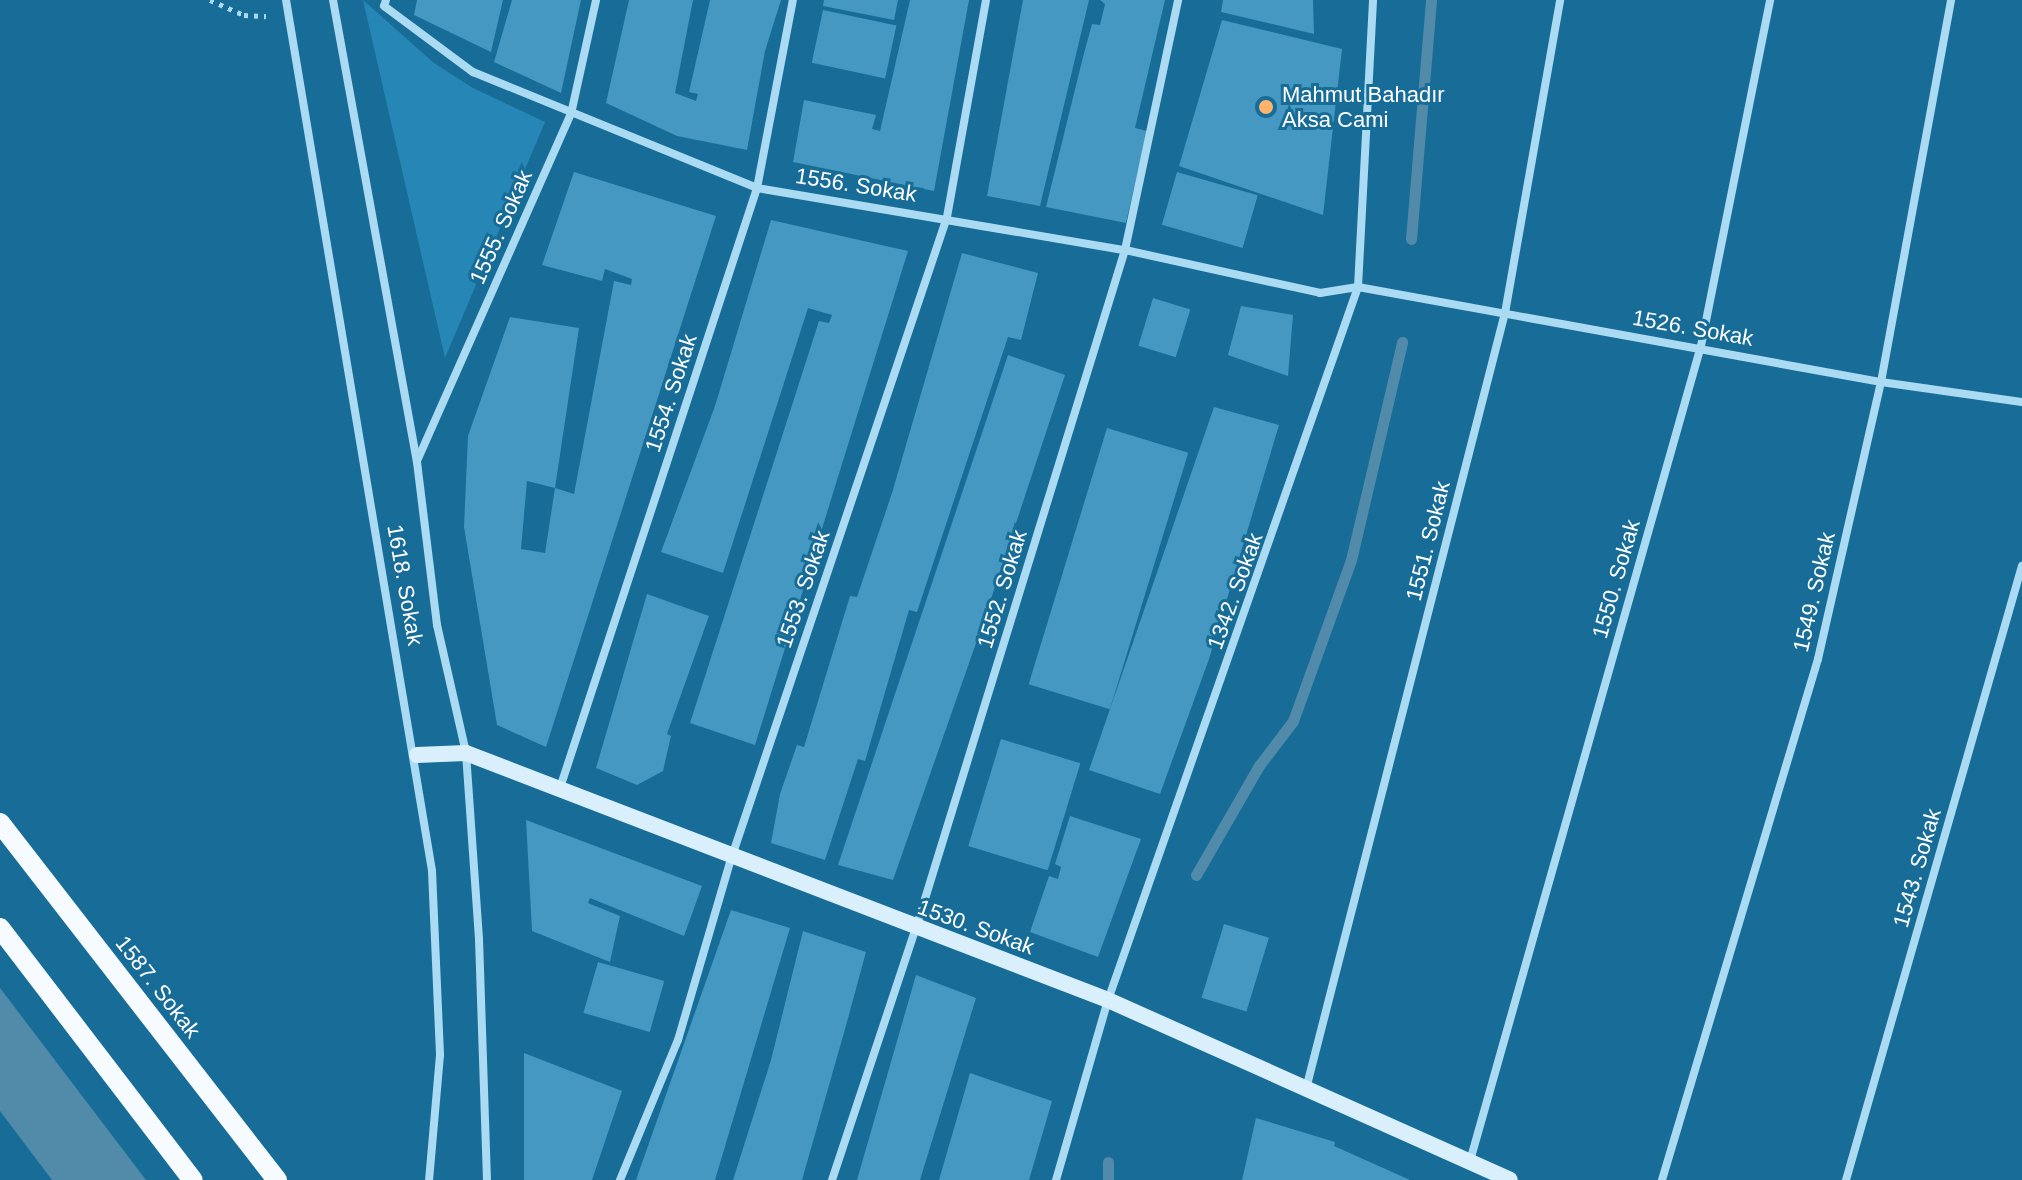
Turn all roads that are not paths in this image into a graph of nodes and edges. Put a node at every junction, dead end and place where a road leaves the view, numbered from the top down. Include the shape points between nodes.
1 (286, 0) edge
2 (333, 0) edge
3 (596, 0) edge
4 (793, 0) edge
5 (986, 0) edge
6 (1178, 0) edge
7 (1373, 0) edge
8 (1560, 0) edge
9 (1770, 0) edge
10 (1951, 0) edge
11 (385, 3) edge
12 (571, 114) junction
13 (757, 188) junction
14 (947, 217) junction
15 (1125, 250) junction
16 (1358, 287) junction
17 (1505, 313) junction
18 (1701, 346) junction
19 (1881, 382) junction
20 (2022, 402) edge
21 (417, 462) junction
22 (2022, 566) edge
23 (466, 753) junction
24 (417, 755) junction
25 (558, 792) junction
26 (0, 823) edge
27 (731, 859) junction
28 (0, 928) edge
29 (916, 928) junction
30 (1108, 1000) junction
31 (1307, 1085) junction
32 (1470, 1161) junction
33 (193, 1180) edge
34 (277, 1180) edge
35 (429, 1180) edge
36 (487, 1180) edge
37 (620, 1180) edge
38 (832, 1180) edge
39 (1056, 1180) edge
40 (1510, 1180) edge
41 (1662, 1180) edge
42 (1846, 1180) edge

1 - 24 street, 1618. Sokak
2 - 21 street, 1618. Sokak
3 - 12 street, 1555. Sokak
4 - 13 street, 1554. Sokak
5 - 14 street, 1553. Sokak
6 - 15 street, 1552. Sokak
7 - 16 street, 1342. Sokak
8 - 17 street, 1551. Sokak
9 - 18 street, 1550. Sokak
10 - 19 street, 1549. Sokak
11 - 12 street, 1556. Sokak via 473,72
12 - 13 street, 1556. Sokak
12 - 21 street, 1555. Sokak
13 - 14 street, 1556. Sokak
13 - 25 street, 1554. Sokak
14 - 15 street, 1556. Sokak
14 - 27 street, 1553. Sokak
15 - 16 street, 1556. Sokak via 1320,293
15 - 29 street, 1552. Sokak
16 - 17 street, 1526. Sokak
16 - 30 street, 1342. Sokak
17 - 18 street, 1526. Sokak
17 - 31 street, 1551. Sokak
18 - 19 street, 1526. Sokak
18 - 32 street, 1550. Sokak
19 - 20 street, 1526. Sokak
19 - 41 street, 1549. Sokak via 1818,659
21 - 23 street, 1618. Sokak via 437,625
22 - 42 street, 1543. Sokak
23 - 24 street, 1530. Sokak
23 - 25 street, 1530. Sokak
23 - 36 street, 1618. Sokak
24 - 35 street, 1618. Sokak via 432,871 440,1055
25 - 27 street, 1530. Sokak
26 - 34 main road, 1587. Sokak
27 - 29 street, 1530. Sokak
27 - 37 street, 1553. Sokak via 678,1040
28 - 33 main road
29 - 30 street, 1530. Sokak
29 - 38 street, 1552. Sokak
30 - 31 street, 1530. Sokak
30 - 39 street, 1342. Sokak
31 - 32 street, 1530. Sokak
32 - 40 street, 1530. Sokak

